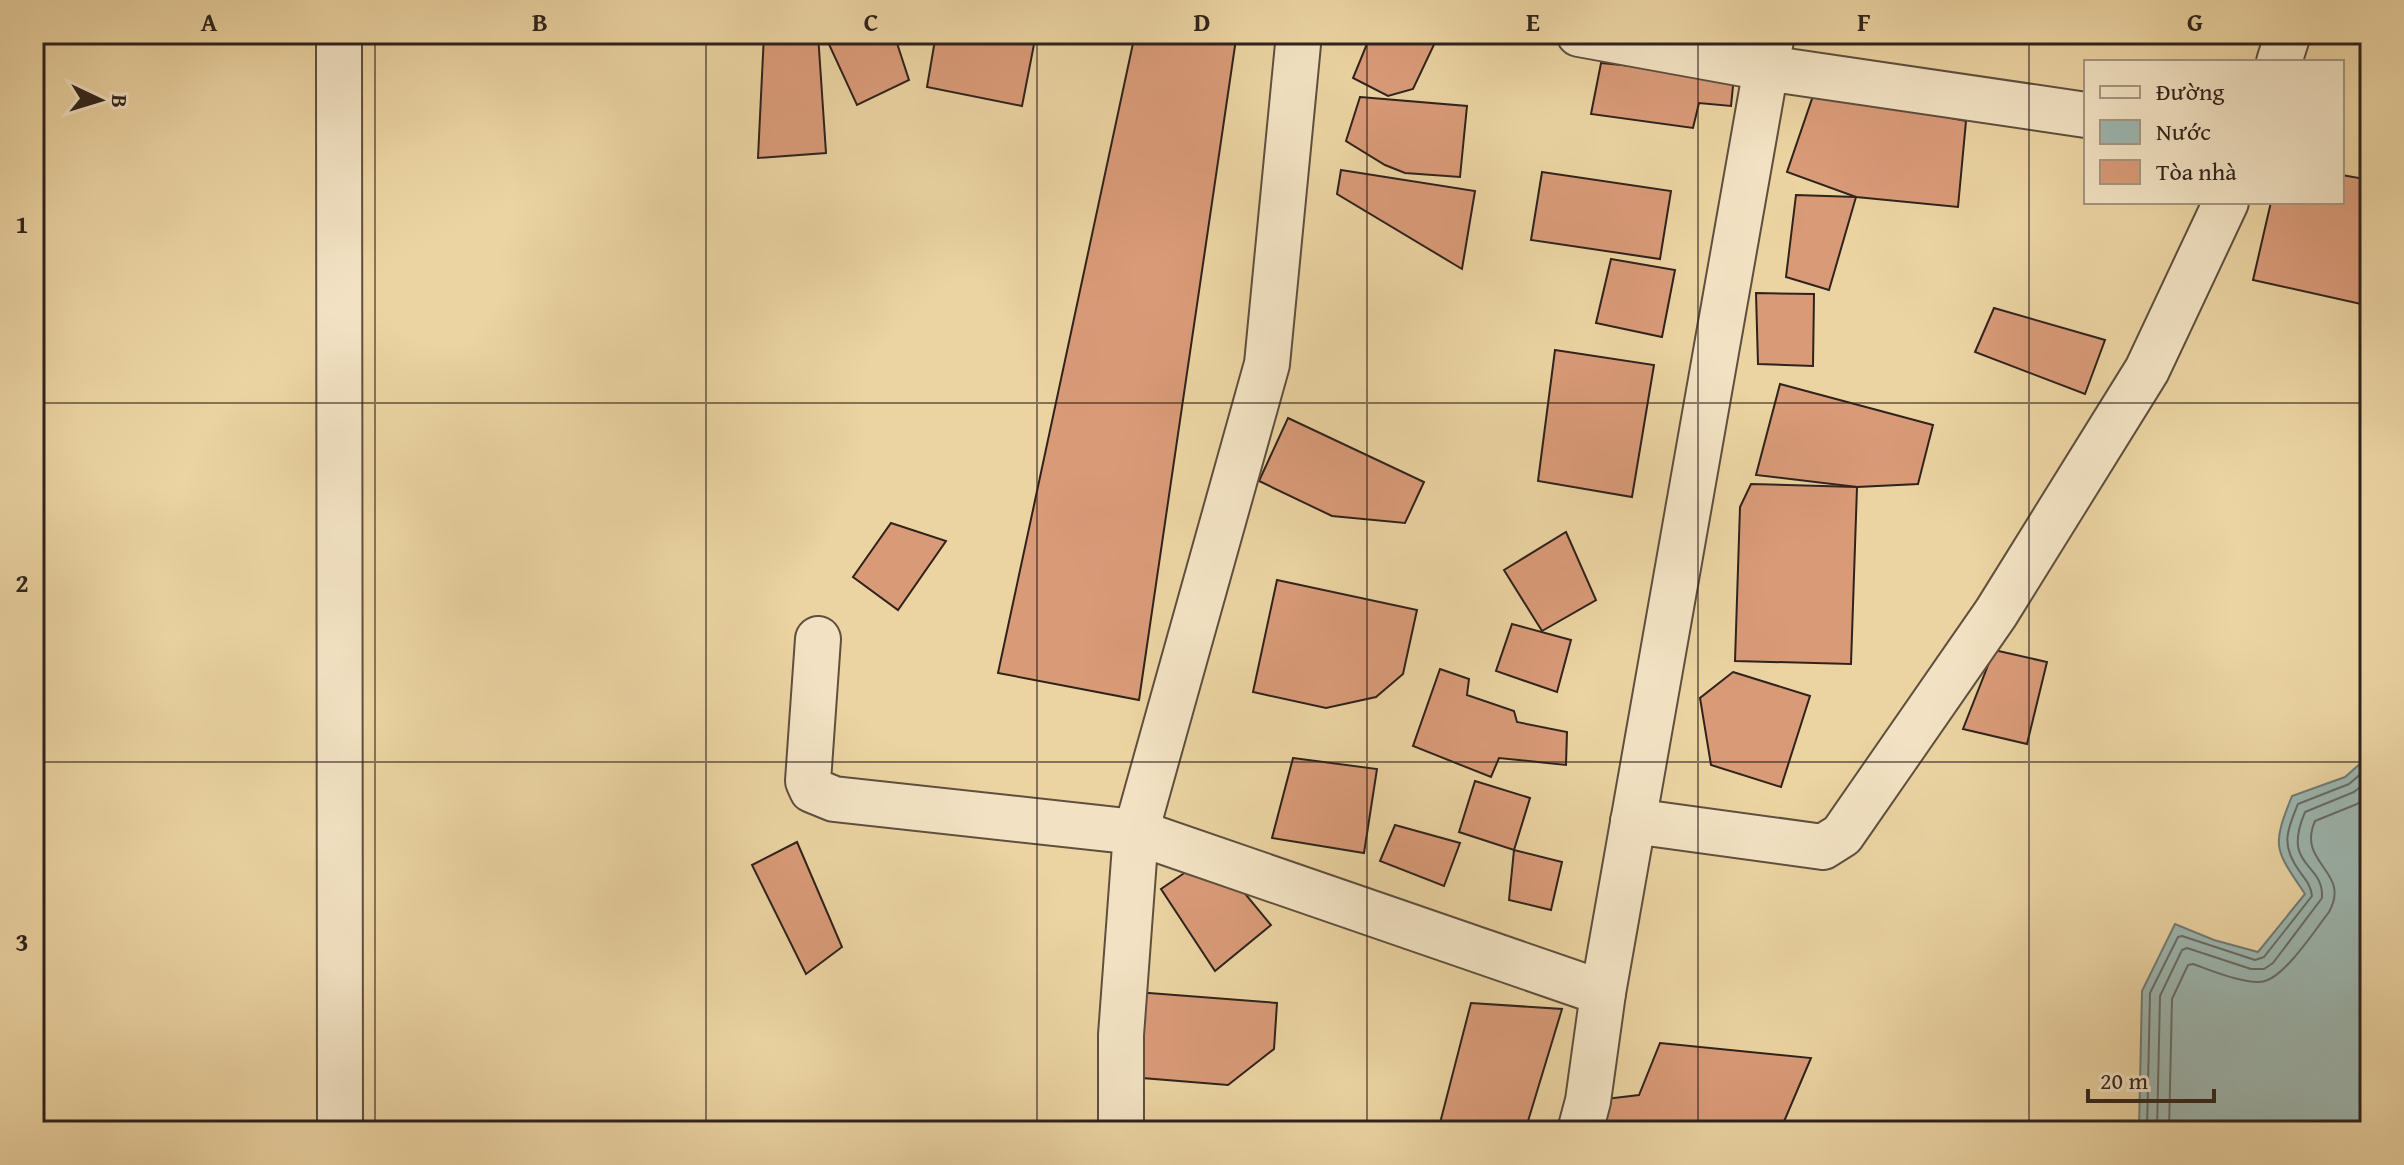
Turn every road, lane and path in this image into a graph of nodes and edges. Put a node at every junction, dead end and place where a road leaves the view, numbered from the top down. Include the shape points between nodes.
1 (339, 34) edge
2 (1299, 34) edge
3 (1579, 34) edge
4 (2288, 34) edge
5 (1769, 51) edge
6 (2280, 60) edge
7 (2084, 115) edge
8 (2225, 204) edge
9 (818, 639) dead end
10 (1633, 821) junction
11 (1136, 832) junction
12 (1603, 993) junction
13 (340, 1131) edge
14 (1121, 1131) edge
15 (1580, 1131) edge

1 - 13 street
2 - 11 street via 1267,364
3 - 5 street
4 - 6 street
5 - 7 street
5 - 10 street
8 - 10 street via 2147,370 1996,613 1842,835 1823,847
9 - 11 street via 808,781 812,790 834,799
10 - 12 street
11 - 12 street
11 - 14 street via 1121,1035
12 - 15 street

